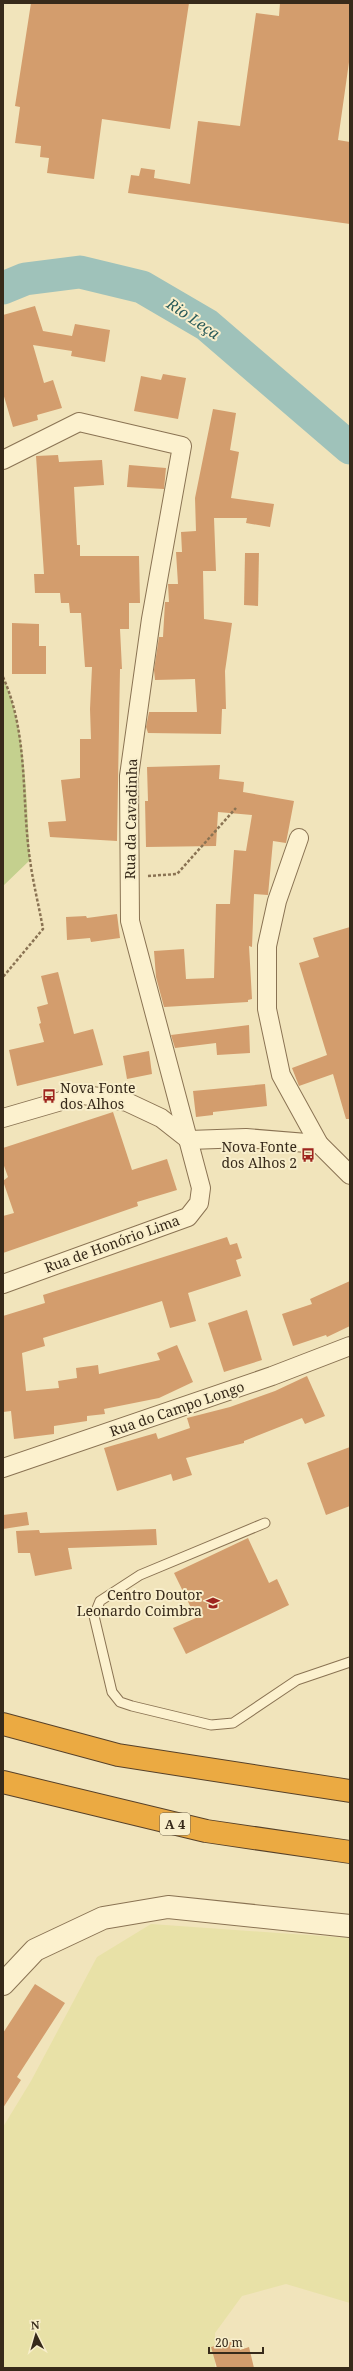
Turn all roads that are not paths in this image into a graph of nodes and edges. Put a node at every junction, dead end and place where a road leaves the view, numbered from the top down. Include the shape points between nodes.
1 (3, 460) edge
2 (299, 838) dead end
3 (3, 1118) edge
4 (189, 1140) junction
5 (319, 1144) junction
6 (350, 1175) edge
7 (3, 1284) edge
8 (350, 1346) edge
9 (3, 1468) edge
10 (265, 1523) dead end
11 (350, 1662) edge
12 (3, 1724) edge
13 (3, 1782) edge
14 (350, 1791) edge
15 (350, 1852) edge
16 (350, 1926) edge
17 (3, 1984) edge

1 - 4 street, Rua da Cavadinha via 78,422 184,438 151,619 129,776 129,878 130,921
2 - 5 street via 277,901 267,946 267,1009 281,1075
3 - 4 street via 82,1095 100,1097 127,1102 161,1118
4 - 5 street via 246,1138
4 - 7 street, Rua de Honório Lima via 201,1188 199,1203 188,1217
5 - 6 street
8 - 9 street, Rua do Campo Longo via 272,1376
10 - 11 lane via 140,1575 100,1601 94,1616 112,1692 120,1702 132,1706 211,1725 232,1723 297,1680
12 - 14 highway via 118,1755
13 - 15 highway, A 4 via 206,1831
16 - 17 street via 168,1907 103,1918 35,1950

